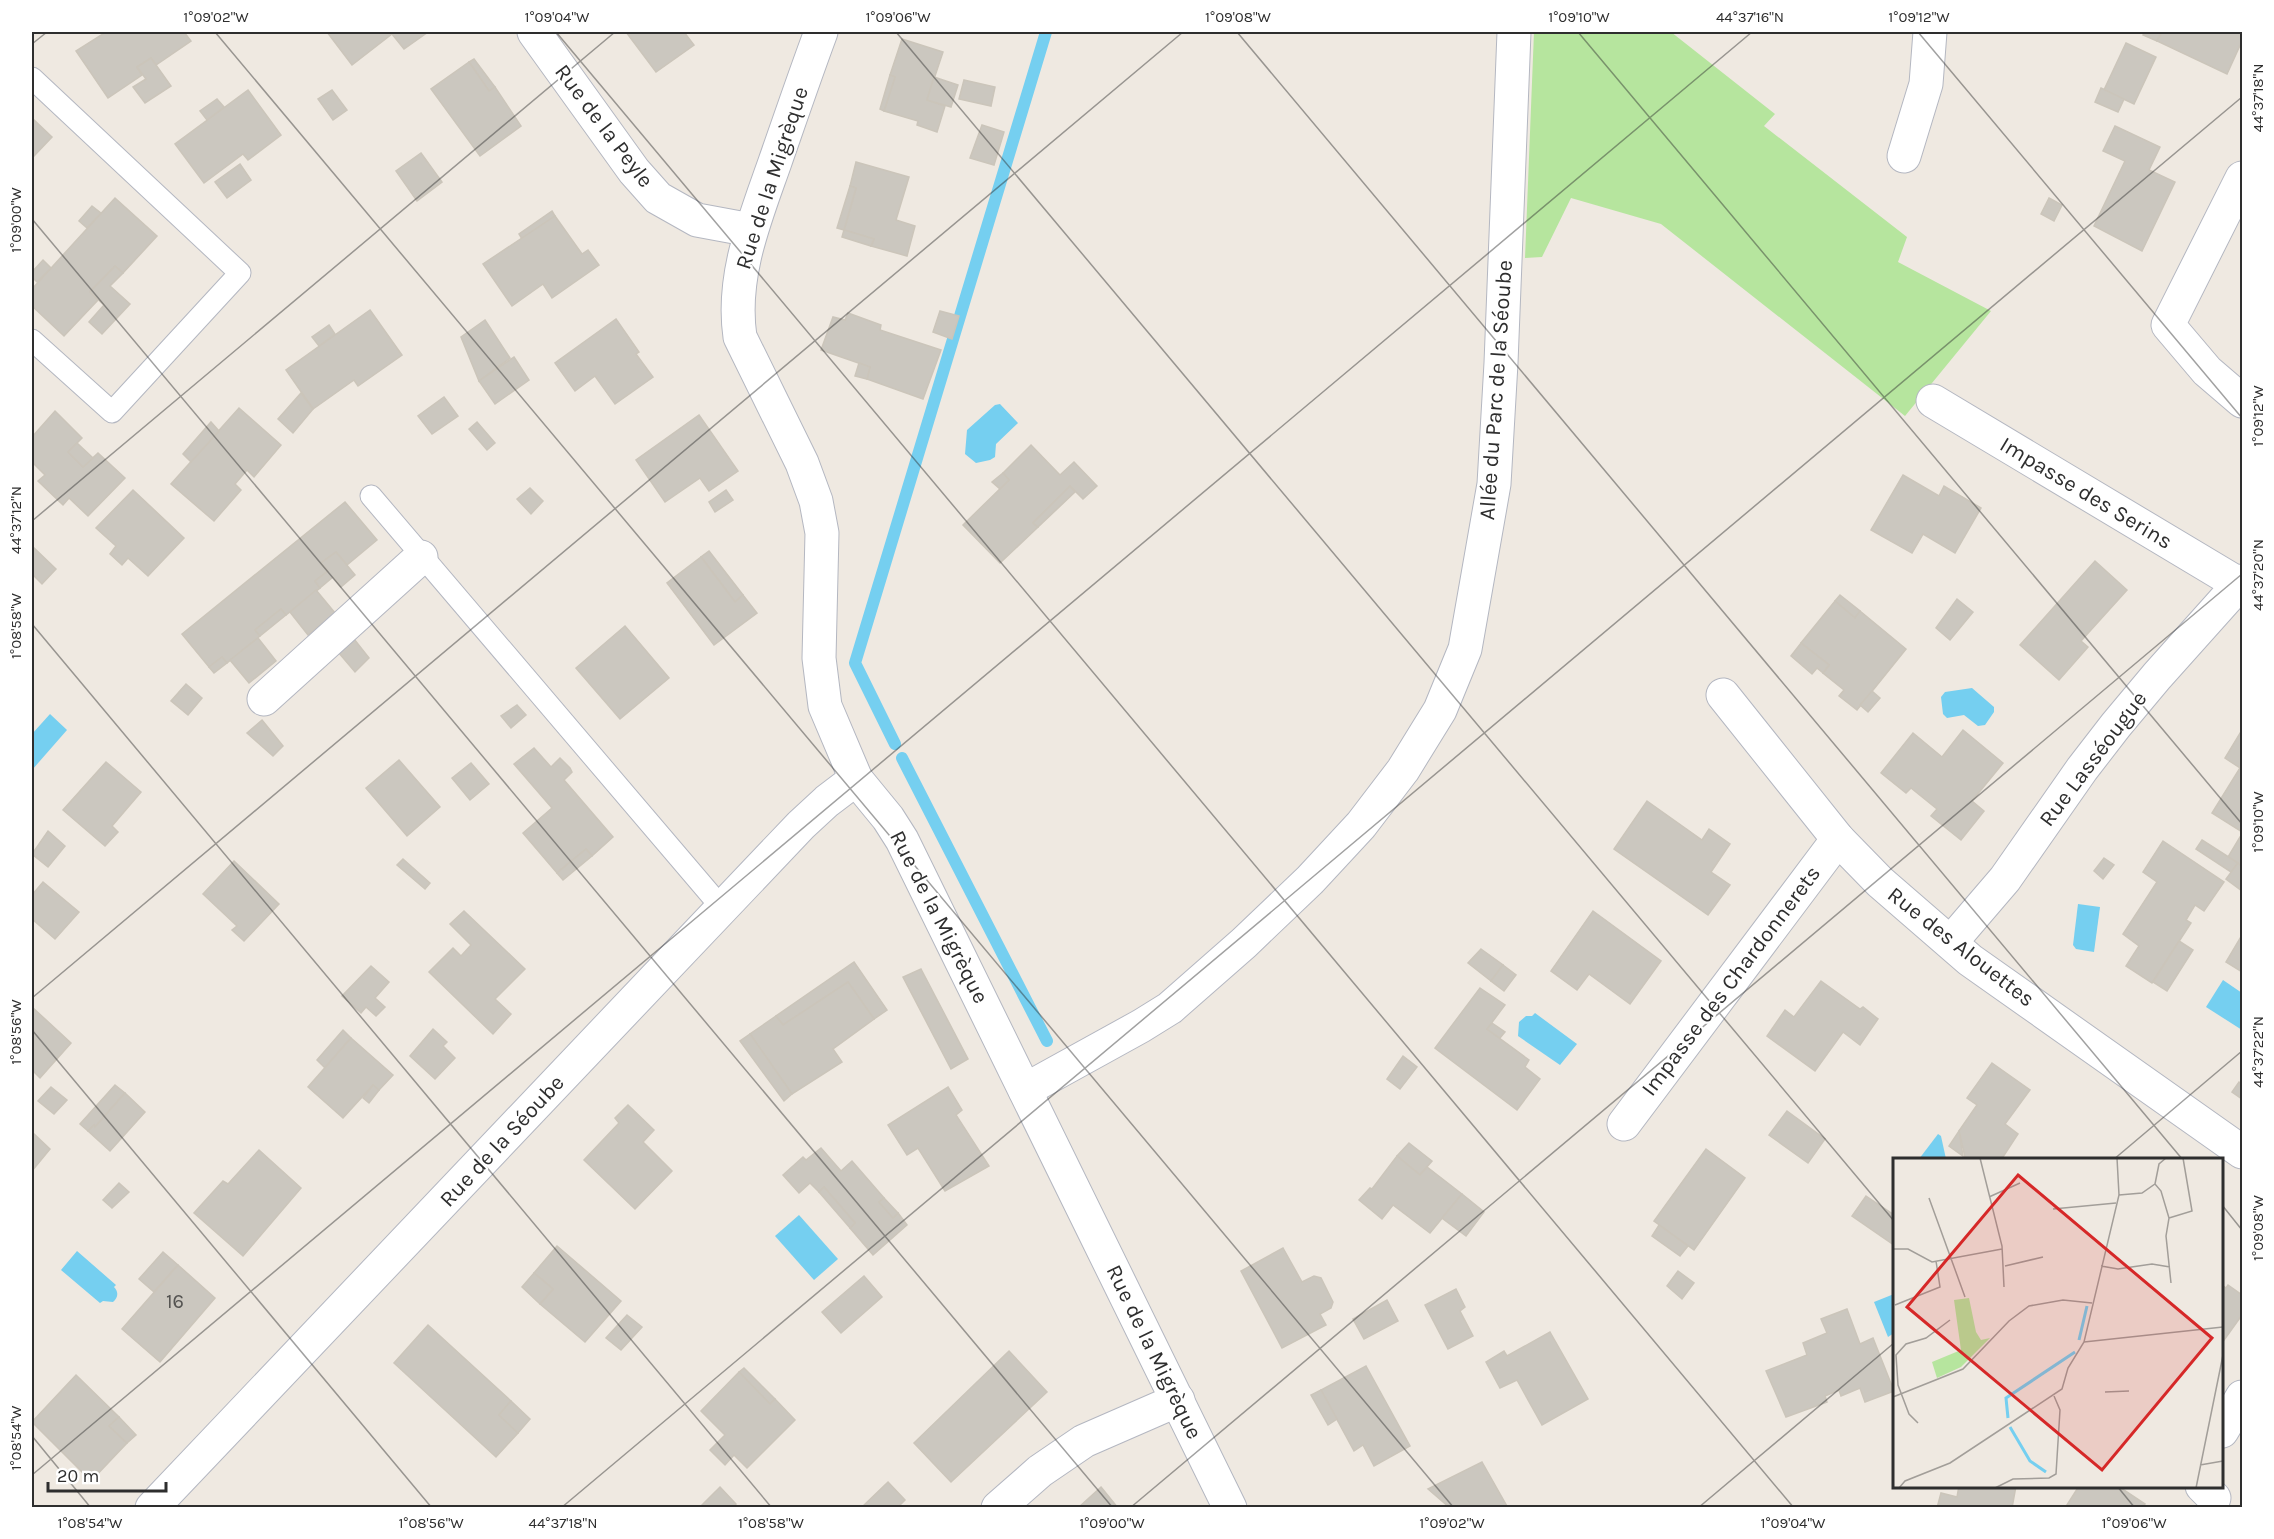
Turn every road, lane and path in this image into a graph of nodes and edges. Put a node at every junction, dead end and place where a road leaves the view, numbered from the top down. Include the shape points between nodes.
1 (534, 32) edge
2 (821, 32) edge
3 (1514, 32) edge
4 (1930, 32) edge
5 (32, 78) edge
6 (1905, 156) dead end
7 (2242, 178) edge
8 (751, 230) junction
9 (32, 340) edge
10 (1933, 401) dead end
11 (2242, 401) edge
12 (371, 496) dead end
13 (421, 556) junction
14 (2242, 584) edge
15 (1723, 695) dead end
16 (264, 699) dead end
17 (856, 778) junction
18 (1838, 839) junction
19 (722, 908) junction
20 (1951, 942) junction
21 (1025, 1090) junction
22 (1624, 1124) dead end
23 (2242, 1152) edge
24 (2242, 1396) edge
25 (1178, 1400) junction
26 (2223, 1429) edge
27 (152, 1508) edge
28 (998, 1508) edge
29 (1230, 1508) edge

1 - 8 street, Rue de la Peyle via 634,171 658,198 697,220
2 - 8 street, Rue de la Migrèque
3 - 21 street, Allée du Parc de la Séoube via 1494,484 1465,649 1440,710 1403,770 1361,825 1244,943 1170,1008
4 - 6 street via 1926,84
5 - 9 lane via 240,273 112,412
7 - 11 street via 2168,325 2206,371
8 - 17 street, Rue de la Migrèque via 738,293 740,337 802,463 816,501 822,533 819,658 825,706
10 - 14 street, Impasse des Serins
12 - 13 lane
13 - 16 street
13 - 19 lane
14 - 20 street, Rue Lasséougue via 2116,725 2005,879
15 - 18 street, Rue des Alouettes
17 - 19 street, Rue de la Séoube via 801,825
17 - 21 street, Rue de la Migrèque via 902,840
18 - 20 street, Rue des Alouettes via 1880,882
18 - 22 street, Impasse des Chardonnerets
19 - 27 street, Rue de la Séoube
20 - 23 street, Rue des Alouettes via 1980,967
21 - 25 street, Rue de la Migrèque
24 - 26 street
25 - 28 street via 1084,1441 1040,1471
25 - 29 street, Rue de la Migrèque

